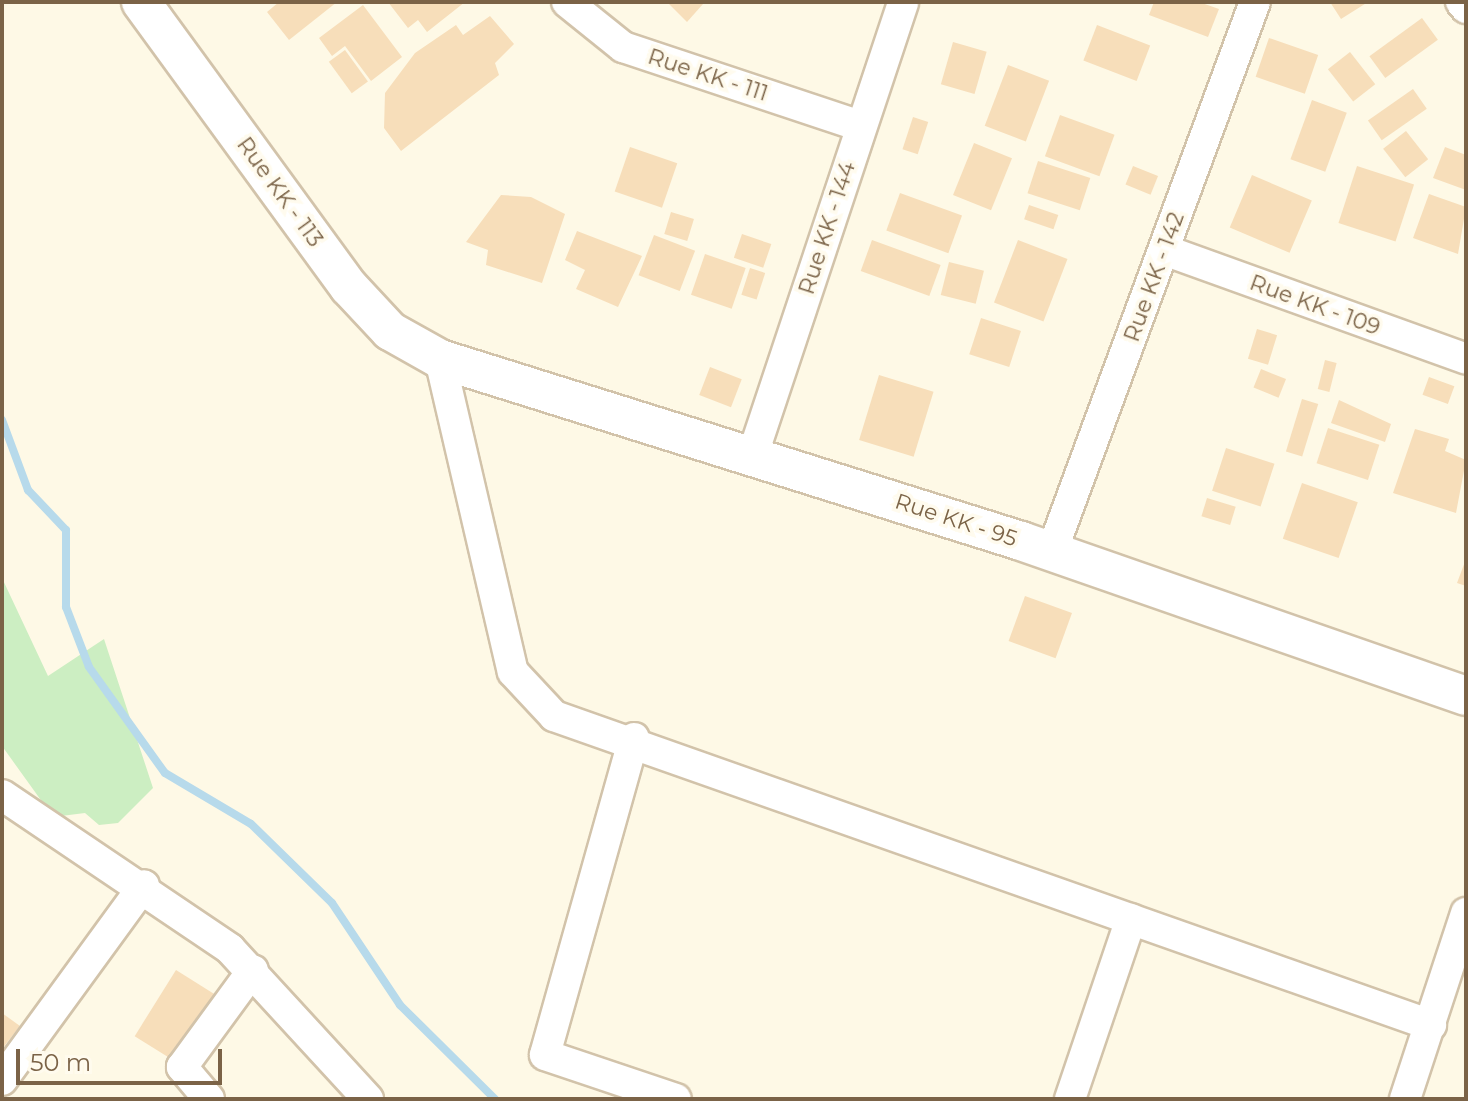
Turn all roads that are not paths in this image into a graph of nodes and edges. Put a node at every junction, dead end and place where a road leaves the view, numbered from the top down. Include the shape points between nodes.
1 (141, 2) edge
2 (567, 2) edge
3 (903, 2) edge
4 (1255, 2) edge
5 (1461, 2) edge
6 (1466, 8) edge
7 (861, 126) junction
8 (1164, 250) junction
9 (440, 359) junction
10 (1466, 359) edge
11 (753, 454) junction
12 (1052, 551) junction
13 (1466, 696) edge
14 (634, 738) junction
15 (2, 795) edge
16 (144, 885) junction
17 (1466, 913) edge
18 (1131, 919) junction
19 (253, 970) junction
20 (1431, 1025) junction
21 (2, 1080) edge
22 (209, 1099) edge
23 (368, 1099) edge
24 (676, 1099) edge
25 (1070, 1099) edge
26 (1405, 1099) edge

1 - 9 street, Rue KK - 113 via 349,287 390,331
2 - 7 street, Rue KK - 111 via 623,47
3 - 7 street, Rue KK - 144
4 - 8 street, Rue KK - 142
5 - 6 street
7 - 11 street, Rue KK - 144
8 - 10 street, Rue KK - 109
8 - 12 street, Rue KK - 142
9 - 11 street, Rue KK - 95
9 - 14 street via 513,672 554,716
11 - 12 street, Rue KK - 95
12 - 13 street, Rue KK - 95
14 - 18 street
14 - 24 street via 545,1055
15 - 16 street
16 - 19 street
16 - 21 street
17 - 20 street
18 - 20 street
18 - 25 street
19 - 22 street via 182,1067
19 - 23 street
20 - 26 street

